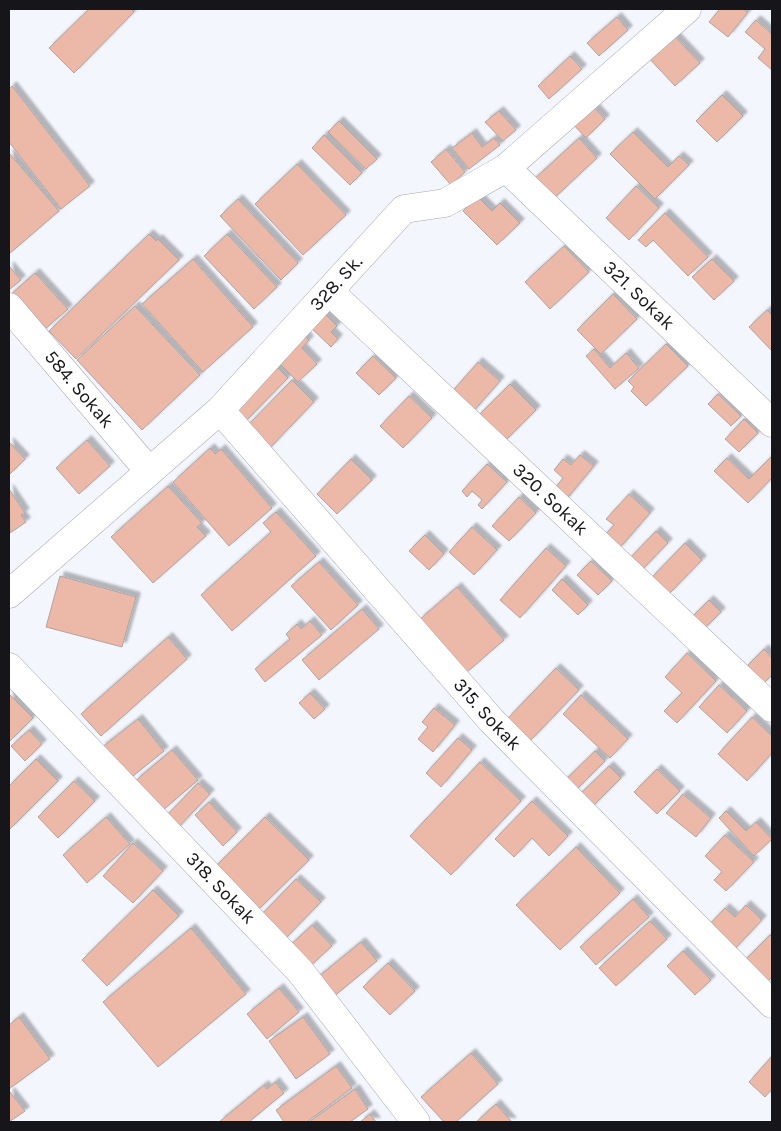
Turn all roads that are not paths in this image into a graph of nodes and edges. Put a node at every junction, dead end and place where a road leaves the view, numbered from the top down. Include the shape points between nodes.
1 (684, 10) edge
2 (506, 168) junction
3 (329, 291) junction
4 (9, 307) edge
5 (220, 410) junction
6 (772, 423) edge
7 (149, 471) junction
8 (9, 594) edge
9 (9, 667) edge
10 (772, 708) edge
11 (772, 1004) edge
12 (416, 1122) edge

1 - 2 street, 328. Sk.
2 - 3 street, 328. Sk. via 445,203 404,209
2 - 6 street, 321. Sokak
3 - 5 street, 328. Sk.
3 - 10 street, 320. Sokak
4 - 7 street, 584. Sokak
5 - 7 street, 328. Sk.
5 - 11 street, 315. Sokak via 492,721
7 - 8 street, 328. Sk.
9 - 12 street, 318. Sokak via 300,970

